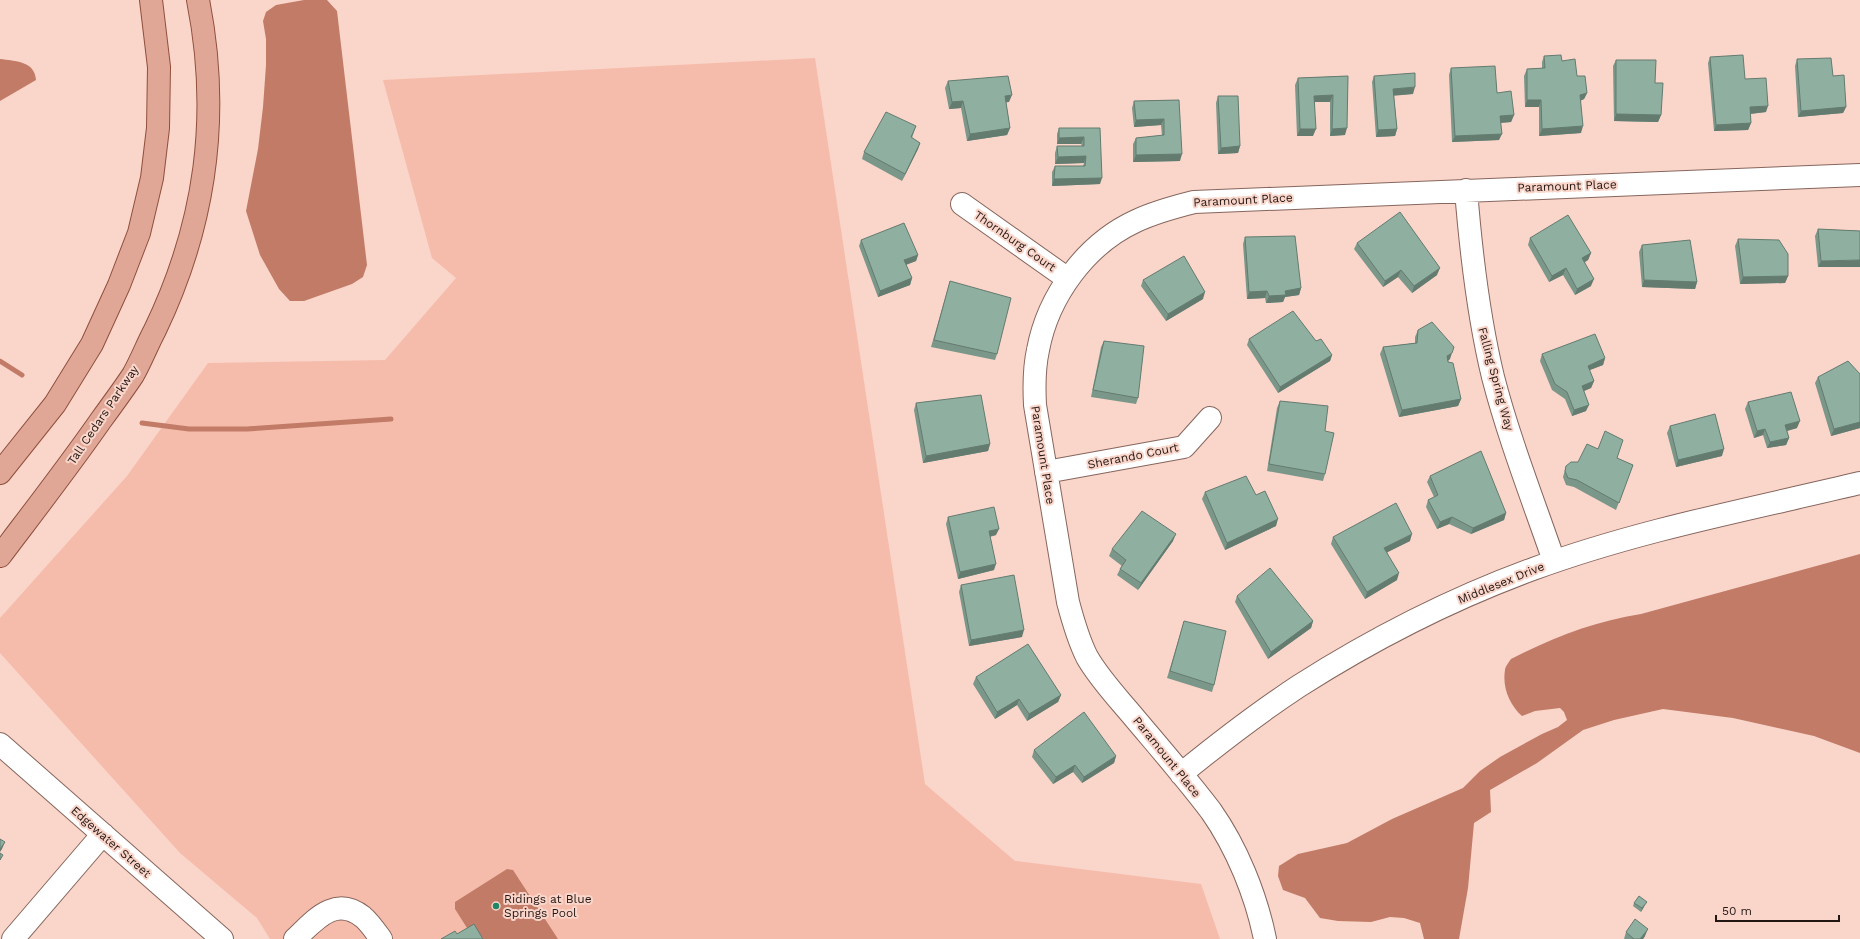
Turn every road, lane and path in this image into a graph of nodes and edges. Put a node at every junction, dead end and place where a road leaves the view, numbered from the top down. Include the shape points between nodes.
1 (151, 0) edge
2 (198, 0) edge
3 (1860, 175) edge
4 (1466, 190) junction
5 (962, 204) dead end
6 (1068, 279) junction
7 (1210, 418) dead end
8 (1046, 472) junction
9 (0, 473) edge
10 (1860, 484) edge
11 (0, 556) edge
12 (1554, 561) junction
13 (0, 744) edge
14 (1182, 774) junction
15 (103, 834) junction
16 (304, 936) edge
17 (13, 939) edge
18 (222, 939) edge
19 (381, 939) edge
20 (1266, 939) edge

1 - 9 main road via 159,68 158,128 152,178 139,234 120,285 92,344 55,404
2 - 11 main road, Tall Cedars Parkway via 208,80 204,177 193,230 171,297 133,374 80,451
3 - 4 street, Paramount Place
4 - 6 street, Paramount Place via 1213,200 1180,205 1135,221 1110,236
4 - 12 street, Falling Spring Way via 1475,284 1493,376 1506,422
5 - 6 street, Thornburg Court
6 - 8 street, Paramount Place via 1055,300 1045,324 1034,375 1034,405
7 - 8 street, Sherando Court via 1184,447
8 - 14 street, Paramount Place via 1068,602 1088,658 1102,679
10 - 12 street, Middlesex Drive via 1668,528
12 - 14 street, Middlesex Drive via 1476,592 1367,645 1298,687 1232,733
13 - 15 street, Edgewater Street
14 - 20 street, Paramount Place via 1212,813 1235,852 1251,888
15 - 17 street
15 - 18 street, Edgewater Street
16 - 19 street via 328,911 340,908 351,910 364,918

